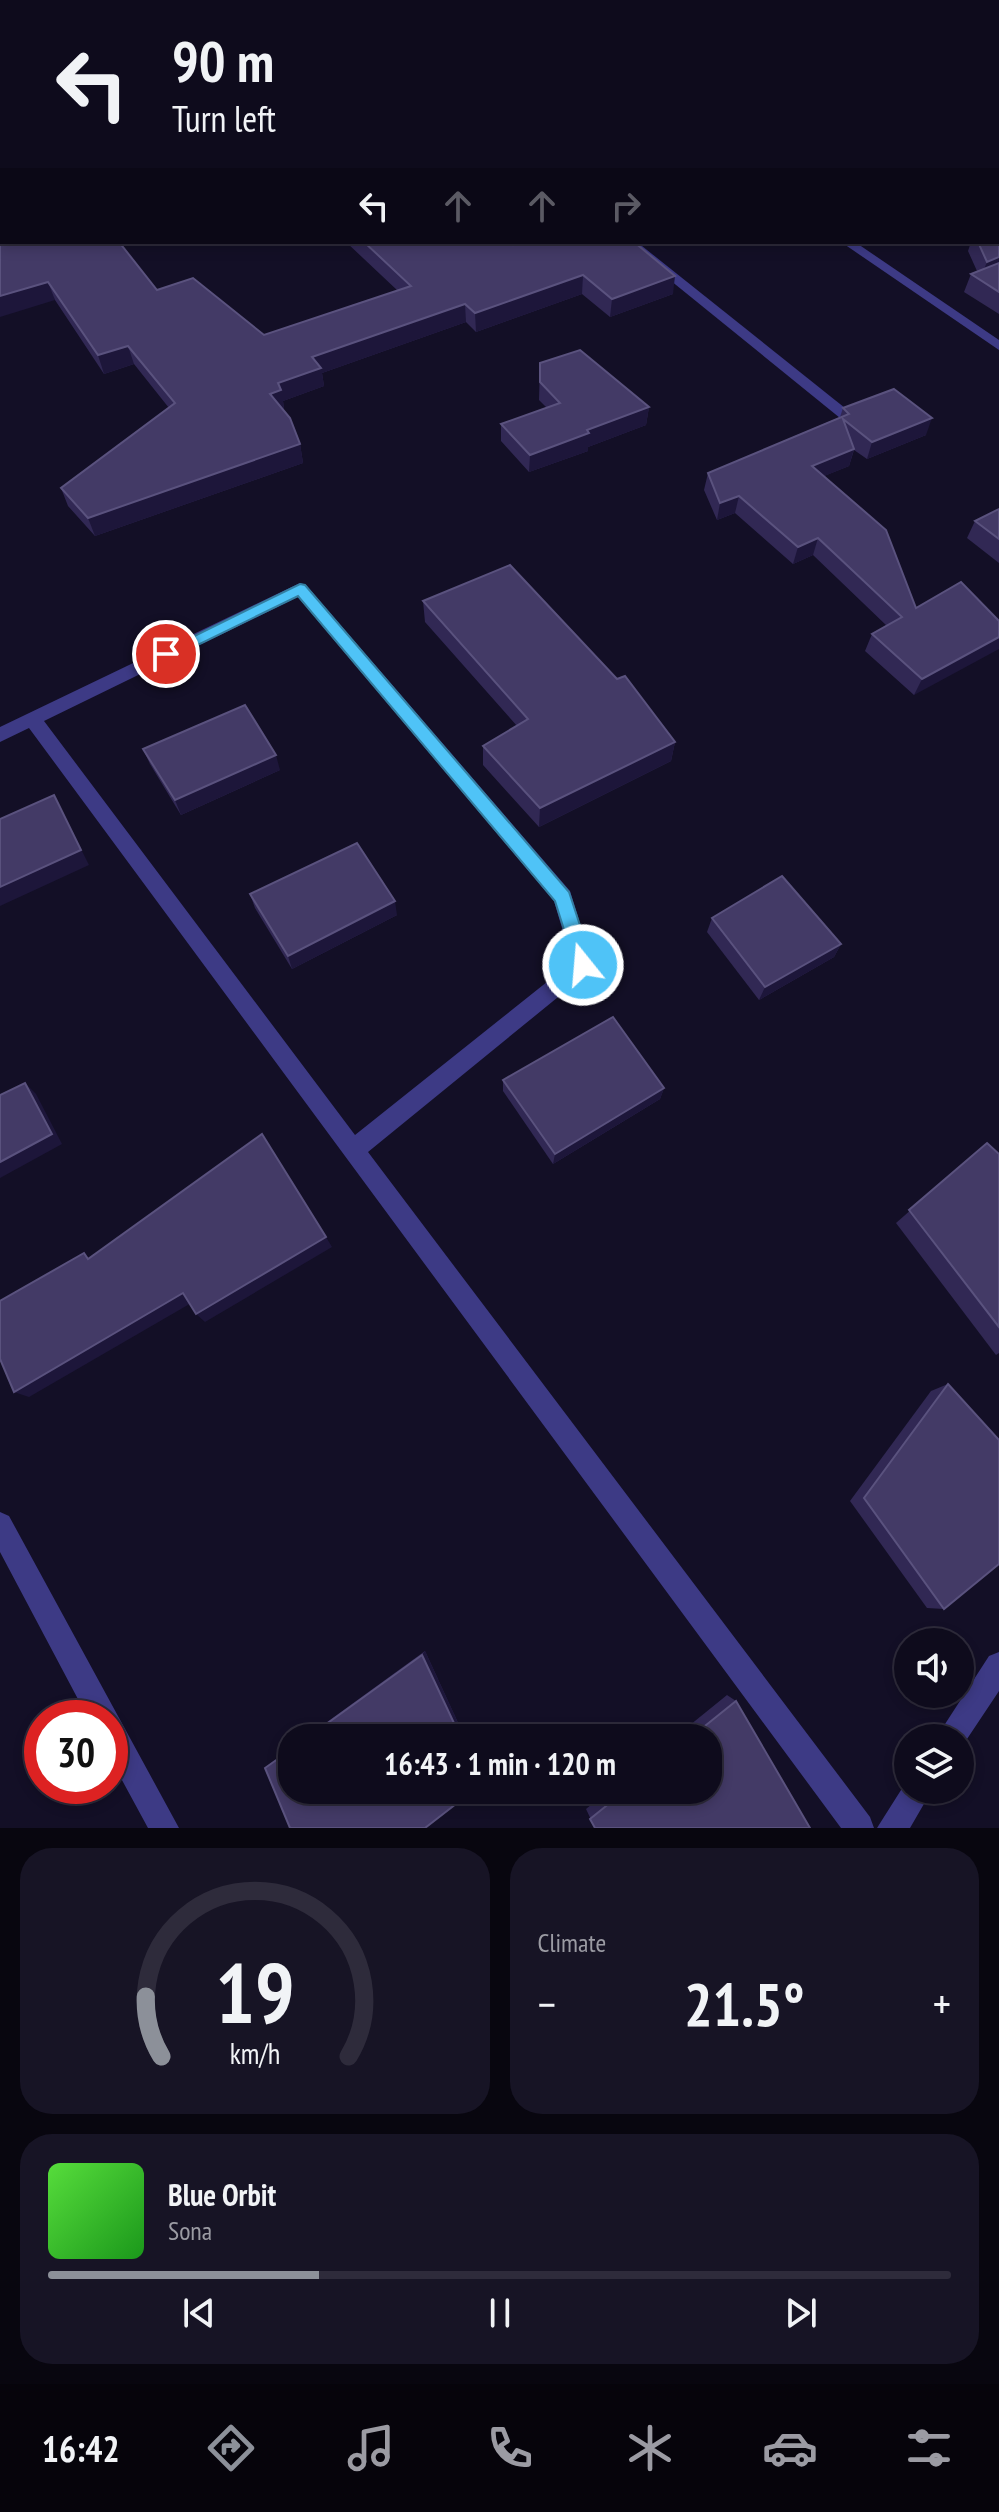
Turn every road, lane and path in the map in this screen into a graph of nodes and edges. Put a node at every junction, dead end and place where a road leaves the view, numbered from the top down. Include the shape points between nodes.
1 (631, 244) edge
2 (850, 244) edge
3 (999, 346) edge
4 (845, 415) edge
5 (32, 719) junction
6 (0, 735) edge
7 (355, 1149) junction
8 (0, 1525) edge
9 (999, 1666) edge
10 (94, 1700) edge
11 (960, 1724) edge
12 (128, 1762) edge
13 (908, 1804) edge
14 (164, 1828) edge
15 (859, 1828) edge
16 (892, 1828) edge

1 - 4 street
2 - 3 street
5 - 6 street
5 - 7 street
5 - 7 street via 300,589 563,897 583,965
7 - 15 street
8 - 10 street
9 - 11 street
12 - 14 street
13 - 16 street

